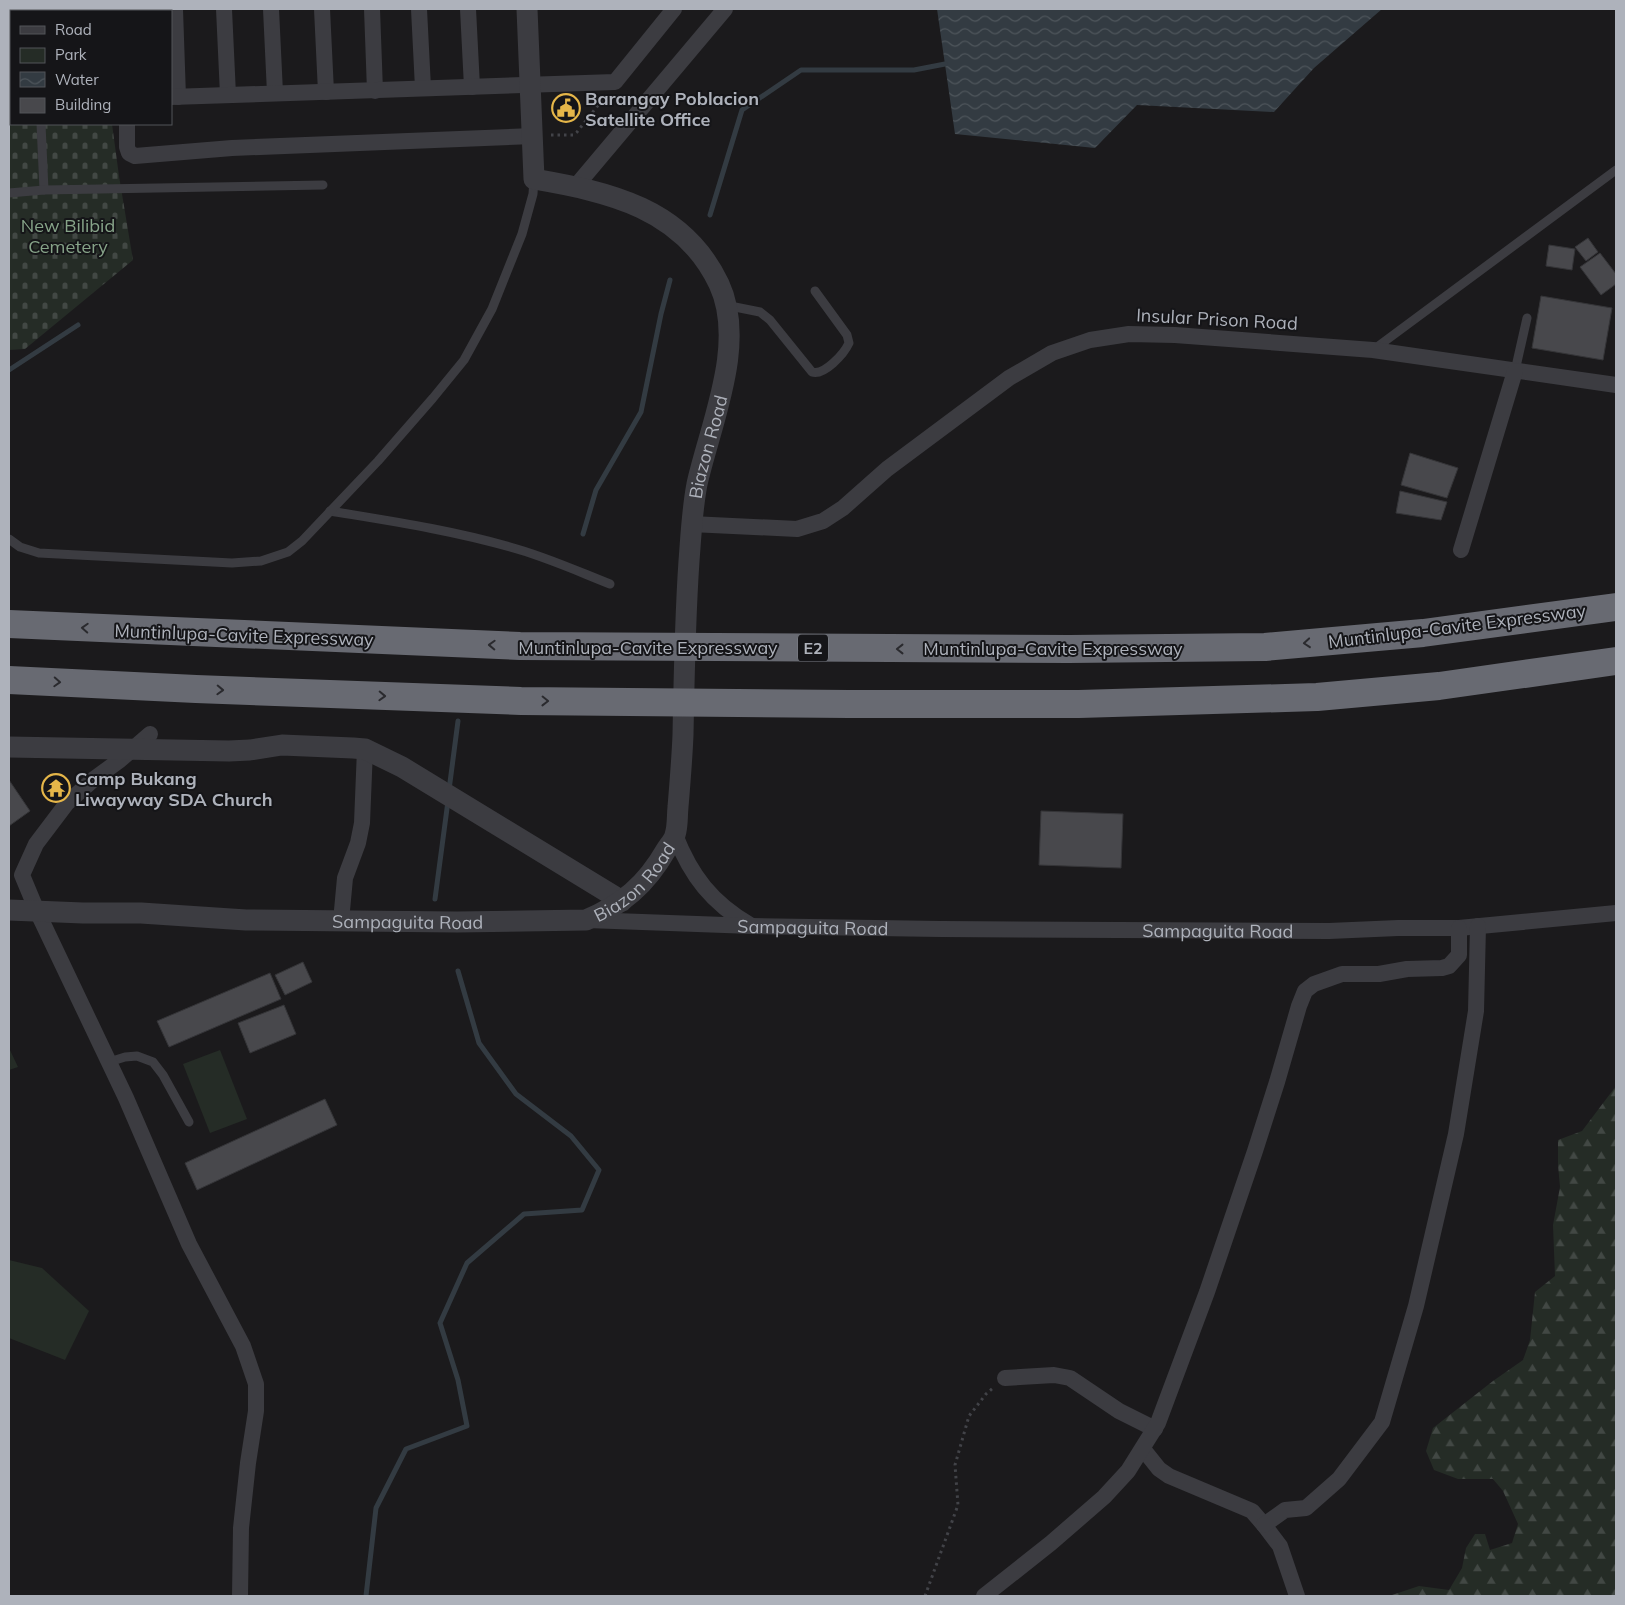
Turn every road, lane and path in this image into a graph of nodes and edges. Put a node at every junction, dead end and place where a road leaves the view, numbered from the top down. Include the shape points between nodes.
1 (175, 9) edge
2 (224, 9) edge
3 (271, 9) edge
4 (322, 9) edge
5 (372, 9) edge
6 (419, 9) edge
7 (468, 9) edge
8 (527, 9) edge
9 (674, 9) edge
10 (725, 9) edge
11 (615, 82) junction
12 (530, 85) junction
13 (472, 87) junction
14 (424, 88) junction
15 (375, 91) junction
16 (326, 92) junction
17 (275, 93) junction
18 (228, 95) junction
19 (174, 97) edge
20 (41, 125) edge
21 (127, 125) edge
22 (533, 136) junction
23 (1616, 170) edge
24 (534, 178) junction
25 (323, 185) dead end
26 (576, 186) junction
27 (44, 190) junction
28 (9, 193) edge
29 (815, 292) dead end
30 (725, 305) junction
31 (1527, 318) dead end
32 (1373, 350) junction
33 (1515, 371) junction
34 (1616, 385) edge
35 (330, 511) junction
36 (691, 524) junction
37 (9, 539) edge
38 (1461, 550) dead end
39 (610, 584) dead end
40 (1616, 607) edge
41 (9, 624) edge
42 (1616, 661) edge
43 (9, 680) edge
44 (150, 734) dead end
45 (9, 747) edge
46 (365, 749) junction
47 (130, 750) junction
48 (675, 835) junction
49 (16, 876) edge
50 (622, 901) junction
51 (9, 910) edge
52 (37, 911) junction
53 (1616, 913) edge
54 (586, 920) junction
55 (341, 921) junction
56 (752, 926) junction
57 (1478, 926) junction
58 (1459, 928) junction
59 (109, 1062) junction
60 (189, 1122) dead end
61 (1005, 1378) joint
62 (1155, 1429) junction
63 (1143, 1449) junction
64 (1264, 1525) junction
65 (240, 1596) edge
66 (925, 1596) edge
67 (984, 1596) edge
68 (1296, 1596) edge

1 - 19 street
2 - 18 street
3 - 17 street
4 - 16 street
5 - 15 street
6 - 14 street
7 - 13 street
8 - 12 street
9 - 11 street
10 - 26 street
11 - 12 street
11 - 22 path via 577,132
12 - 13 street
12 - 22 street
13 - 14 street
14 - 15 street
15 - 16 street
16 - 17 street
17 - 18 street
18 - 19 street
20 - 27 lane
21 - 22 street via 129,153 134,156 232,148
22 - 24 street
23 - 32 lane
24 - 26 street, Biazon Road
24 - 35 lane via 531,204 522,234 492,309 464,360 378,461
25 - 27 lane
26 - 30 street, Biazon Road via 632,204 662,219 686,238 707,261
27 - 28 lane
29 - 30 lane via 847,335 849,343 823,371 816,373 760,312
30 - 36 street, Biazon Road via 729,344 719,407 697,484
31 - 33 lane
32 - 33 street, Insular Prison Road
32 - 36 street, Insular Prison Road via 1175,335 1129,334 1090,340 1052,353 1009,378 823,521 797,529
33 - 34 street, Insular Prison Road
33 - 38 street
35 - 37 lane via 288,552 261,561 232,563 39,553 20,547
35 - 39 lane via 481,539
36 - 48 street, Biazon Road via 682,758
40 -> 41 highway, Muntinlupa-Cavite Expressway / E2 via 1423,633 1255,647 1069,649 520,646
43 -> 42 highway via 521,701 1079,704 1317,697 1439,686
44 - 47 street
45 - 47 street
46 - 47 street via 282,745 229,751
46 - 50 street via 402,767
46 - 55 street via 362,823 345,878
47 - 49 street via 67,803
48 - 50 street, Biazon Road via 646,879
48 - 56 street, Biazon Road via 685,859 708,891 720,905
49 - 52 street
50 - 54 street, Biazon Road
51 - 52 street, Sampaguita Road
52 - 55 street, Sampaguita Road
52 - 59 street
53 - 57 street, Sampaguita Road
54 - 55 street, Sampaguita Road
54 - 56 street, Sampaguita Road
56 - 58 street, Sampaguita Road via 1329,932
57 - 58 street, Sampaguita Road
57 - 64 street via 1476,1010 1456,1134 1416,1306 1382,1422 1340,1479 1306,1508 1285,1510
58 - 62 street via 1459,955 1449,966 1379,974 1342,974 1314,984 1305,991 1207,1292
59 - 60 lane via 137,1056 153,1062
59 - 65 street via 189,1244 243,1346 256,1384 256,1411 241,1528
61 - 62 street via 1054,1375 1070,1378 1119,1411
61 - 66 path via 986,1394 969,1416 955,1465 958,1505
62 - 63 street
63 - 64 street via 1169,1476 1252,1511
63 - 67 street via 1104,1497 1051,1544
64 - 68 street via 1280,1546

